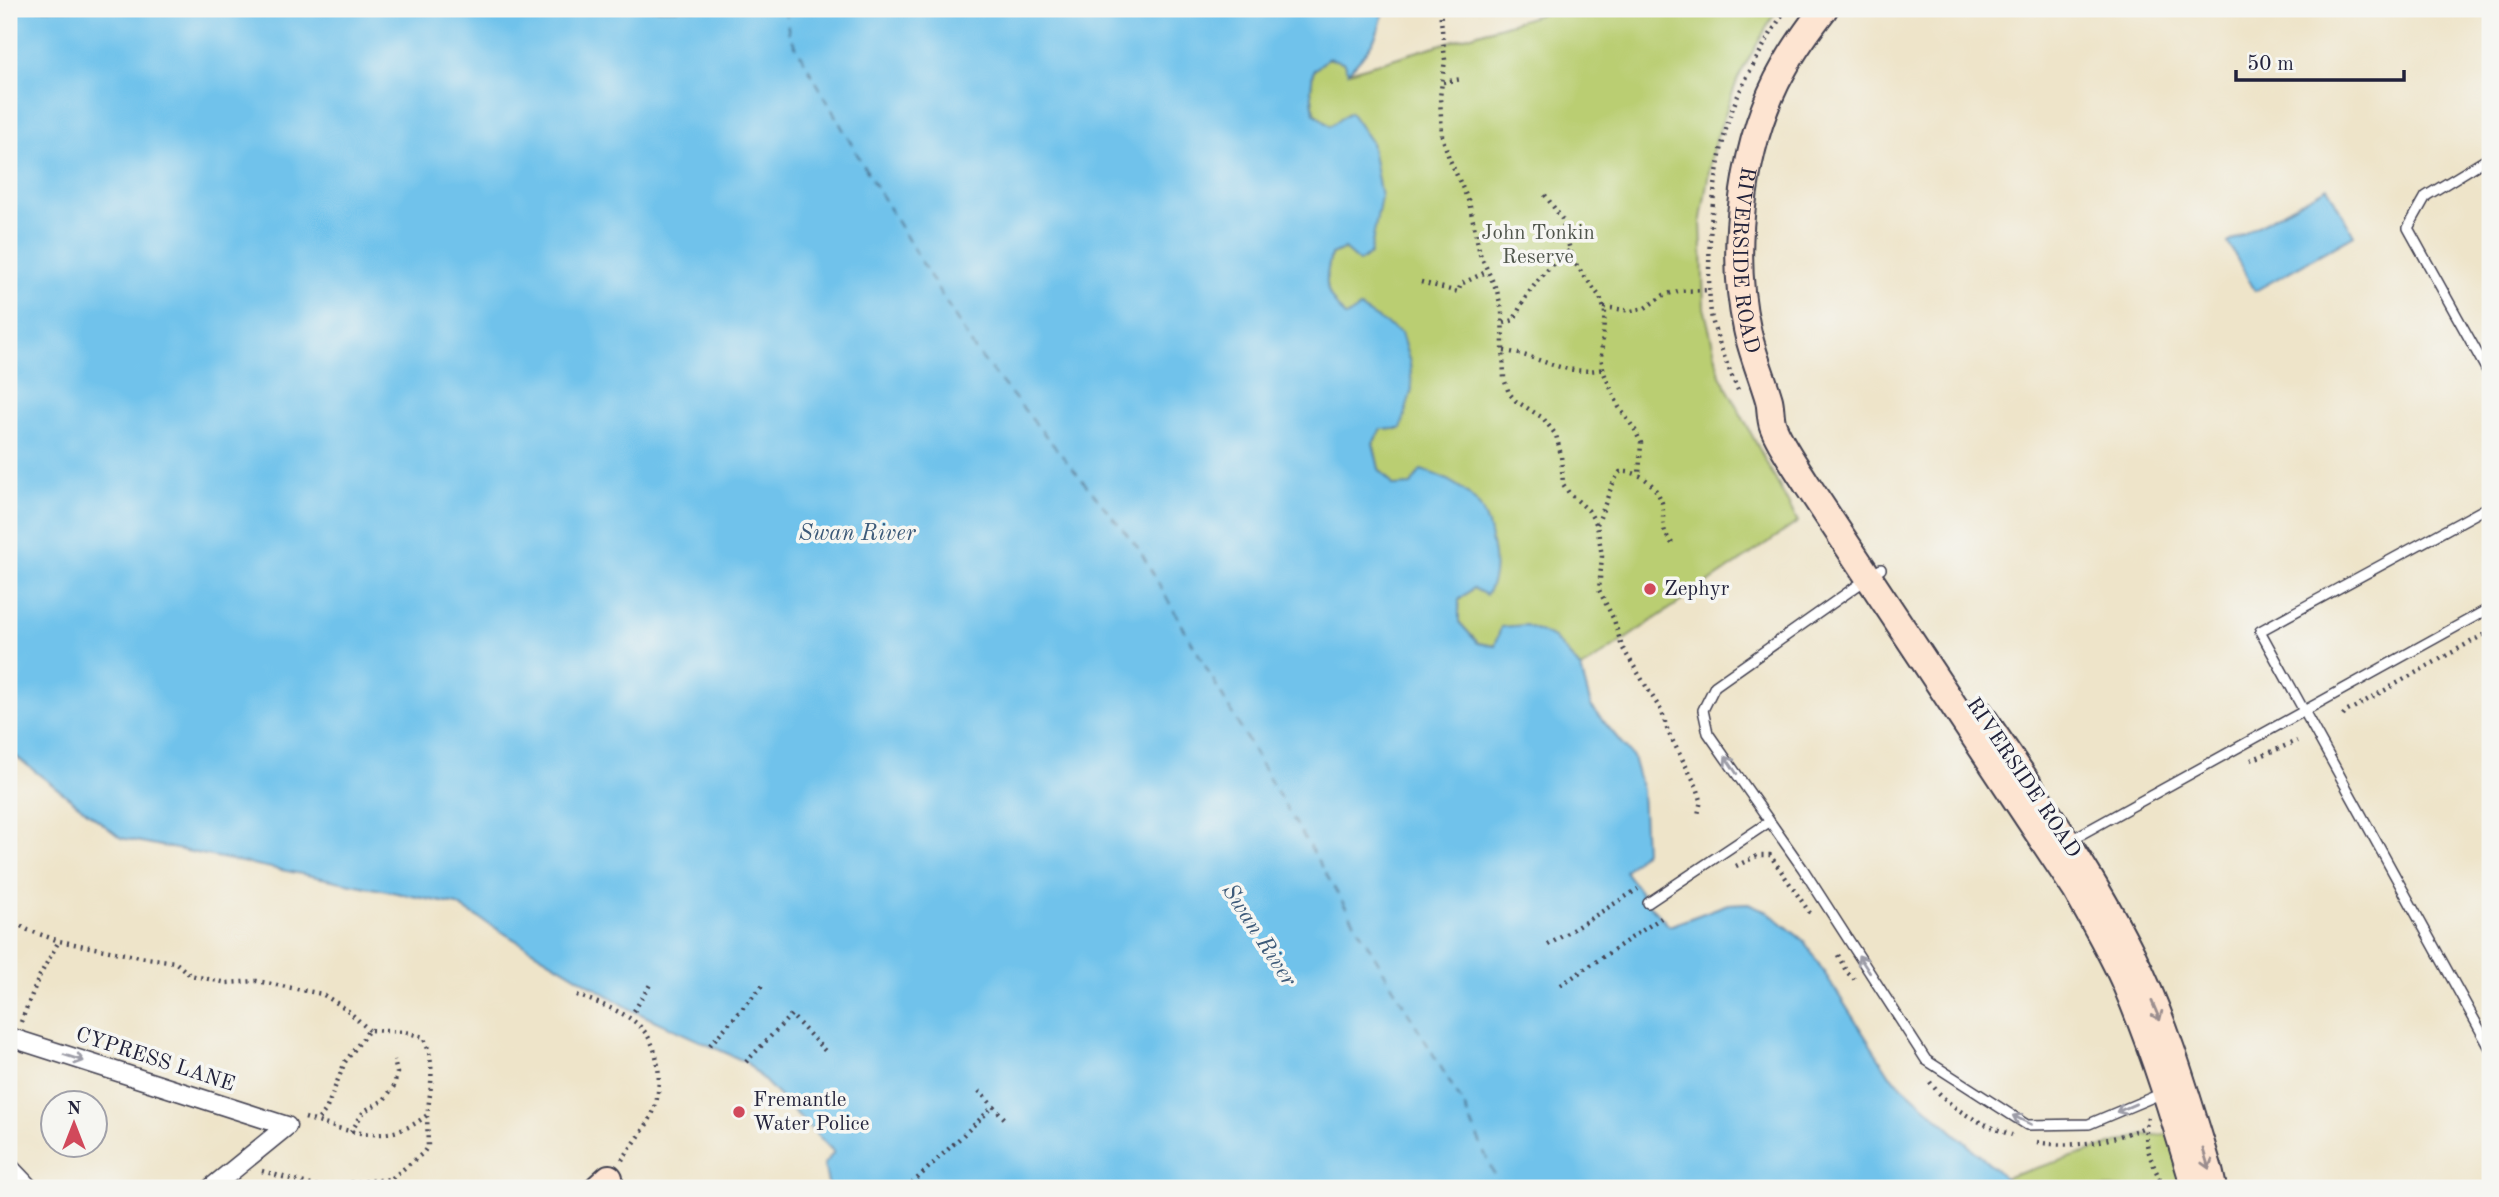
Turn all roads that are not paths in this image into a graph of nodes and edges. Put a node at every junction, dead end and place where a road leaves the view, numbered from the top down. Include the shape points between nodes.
1 (1822, 9) edge
2 (2490, 158) edge
3 (2490, 376) edge
4 (2490, 506) edge
5 (1875, 573) junction
6 (2490, 607) edge
7 (2304, 709) junction
8 (1769, 822) junction
9 (2059, 847) junction
10 (1648, 903) dead end
11 (12, 1038) edge
12 (2490, 1048) edge
13 (2173, 1088) junction
14 (9, 1167) edge
15 (29, 1188) edge
16 (211, 1188) edge
17 (2195, 1188) edge
18 (2213, 1188) edge

1 - 5 street, RIVERSIDE ROAD via 1784,67 1754,147 1743,193 1739,274 1746,328 1769,401 1792,423
2 - 3 lane via 2426,196 2408,228
4 - 7 lane via 2260,631
8 -> 5 lane via 1708,733 1703,710 1715,685
5 - 9 street, RIVERSIDE ROAD
6 - 7 lane
7 - 9 lane
7 - 12 lane
8 - 10 lane
13 -> 8 lane via 2089,1124 2027,1125 1926,1060
9 - 13 street, RIVERSIDE ROAD via 2133,957 2160,1018
11 -> 16 street, CYPRESS LANE via 287,1126
13 - 17 street, RIVERSIDE ROAD
13 -> 18 street, RIVERSIDE ROAD
14 - 15 street

